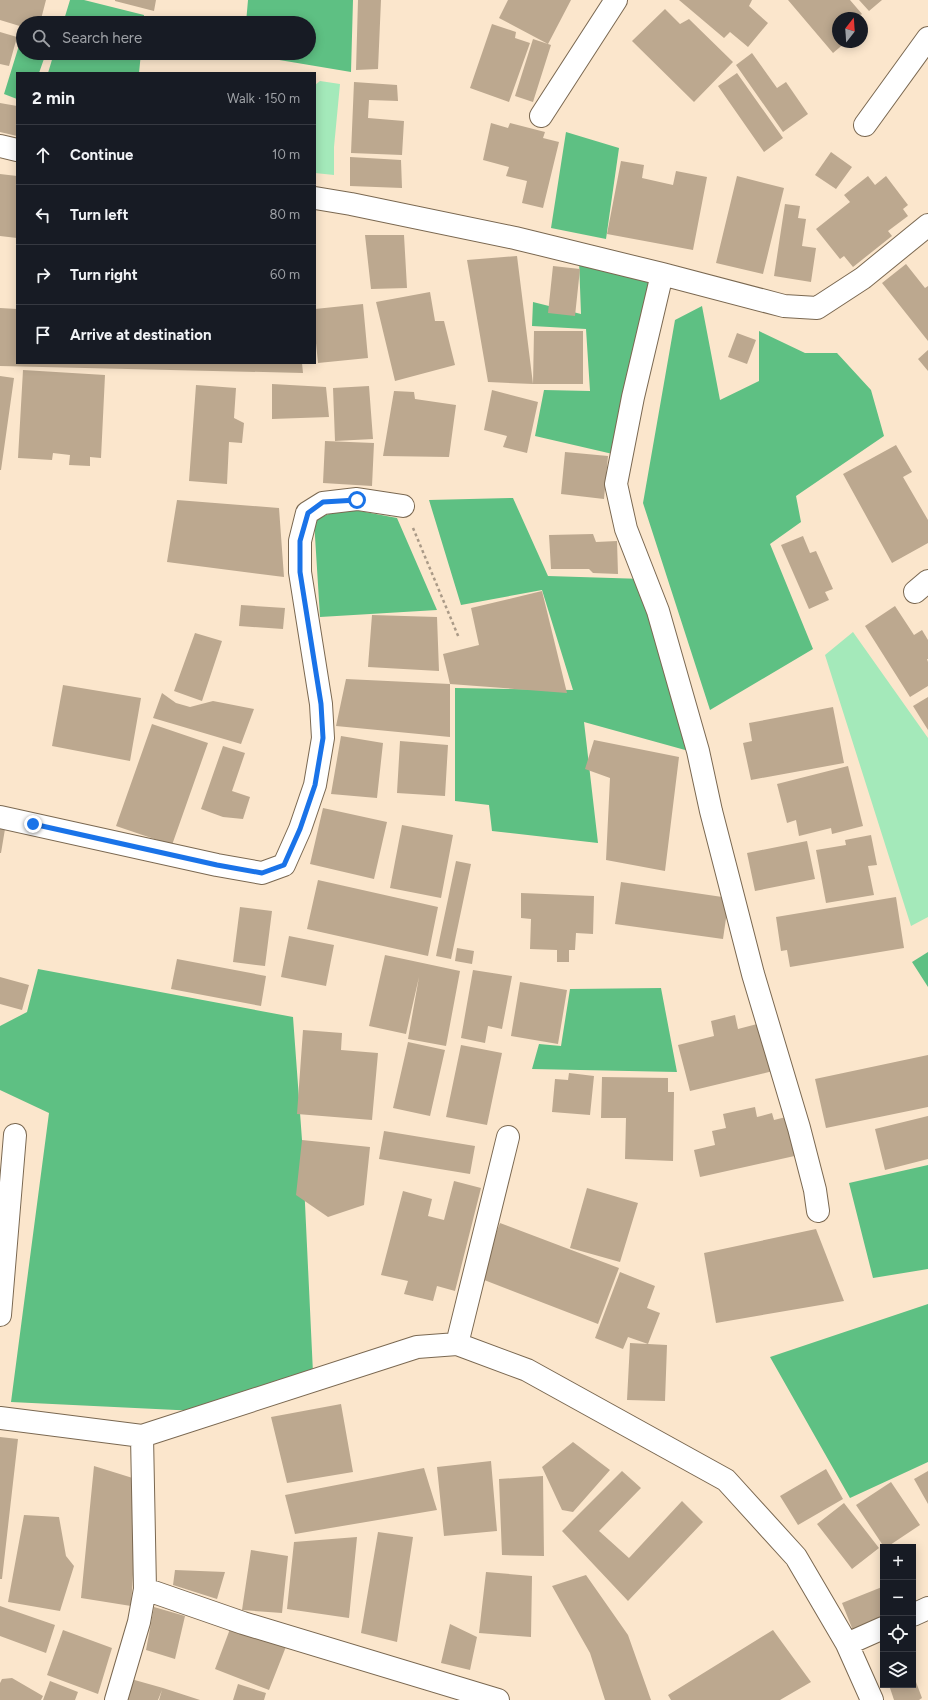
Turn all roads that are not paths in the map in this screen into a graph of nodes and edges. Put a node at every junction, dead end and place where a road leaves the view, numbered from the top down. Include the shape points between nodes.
1 (616, 0) edge
2 (928, 38) edge
3 (541, 116) dead end
4 (865, 125) dead end
5 (0, 146) edge
6 (16, 150) edge
7 (316, 198) edge
8 (928, 225) edge
9 (662, 274) junction
10 (403, 506) road end
11 (0, 818) edge
12 (14, 1136) dead end
13 (508, 1137) dead end
14 (818, 1211) dead end
15 (0, 1315) edge
16 (457, 1344) junction
17 (0, 1418) edge
18 (142, 1436) junction
19 (145, 1589) junction
20 (928, 1608) edge
21 (916, 1614) edge
22 (880, 1629) edge
23 (847, 1644) junction
24 (116, 1700) edge
25 (498, 1700) edge
26 (872, 1700) edge

1 - 3 street
2 - 4 street
5 - 6 street
7 - 9 street via 507,237
8 - 9 street via 863,278 817,308 784,306
9 - 14 street via 633,397 616,484 626,529 658,611 698,752 751,967 801,1135
10 - 11 street via 357,500 323,502 308,513 300,541 300,572 320,697 323,738 315,785 284,865 262,873
12 - 15 street
13 - 16 street
16 - 18 street via 417,1347
16 - 23 street via 527,1370 726,1480 796,1557
17 - 18 street
18 - 19 street
19 - 24 street via 140,1622
19 - 25 street via 243,1623
20 - 21 street
22 - 23 street
23 - 26 street

